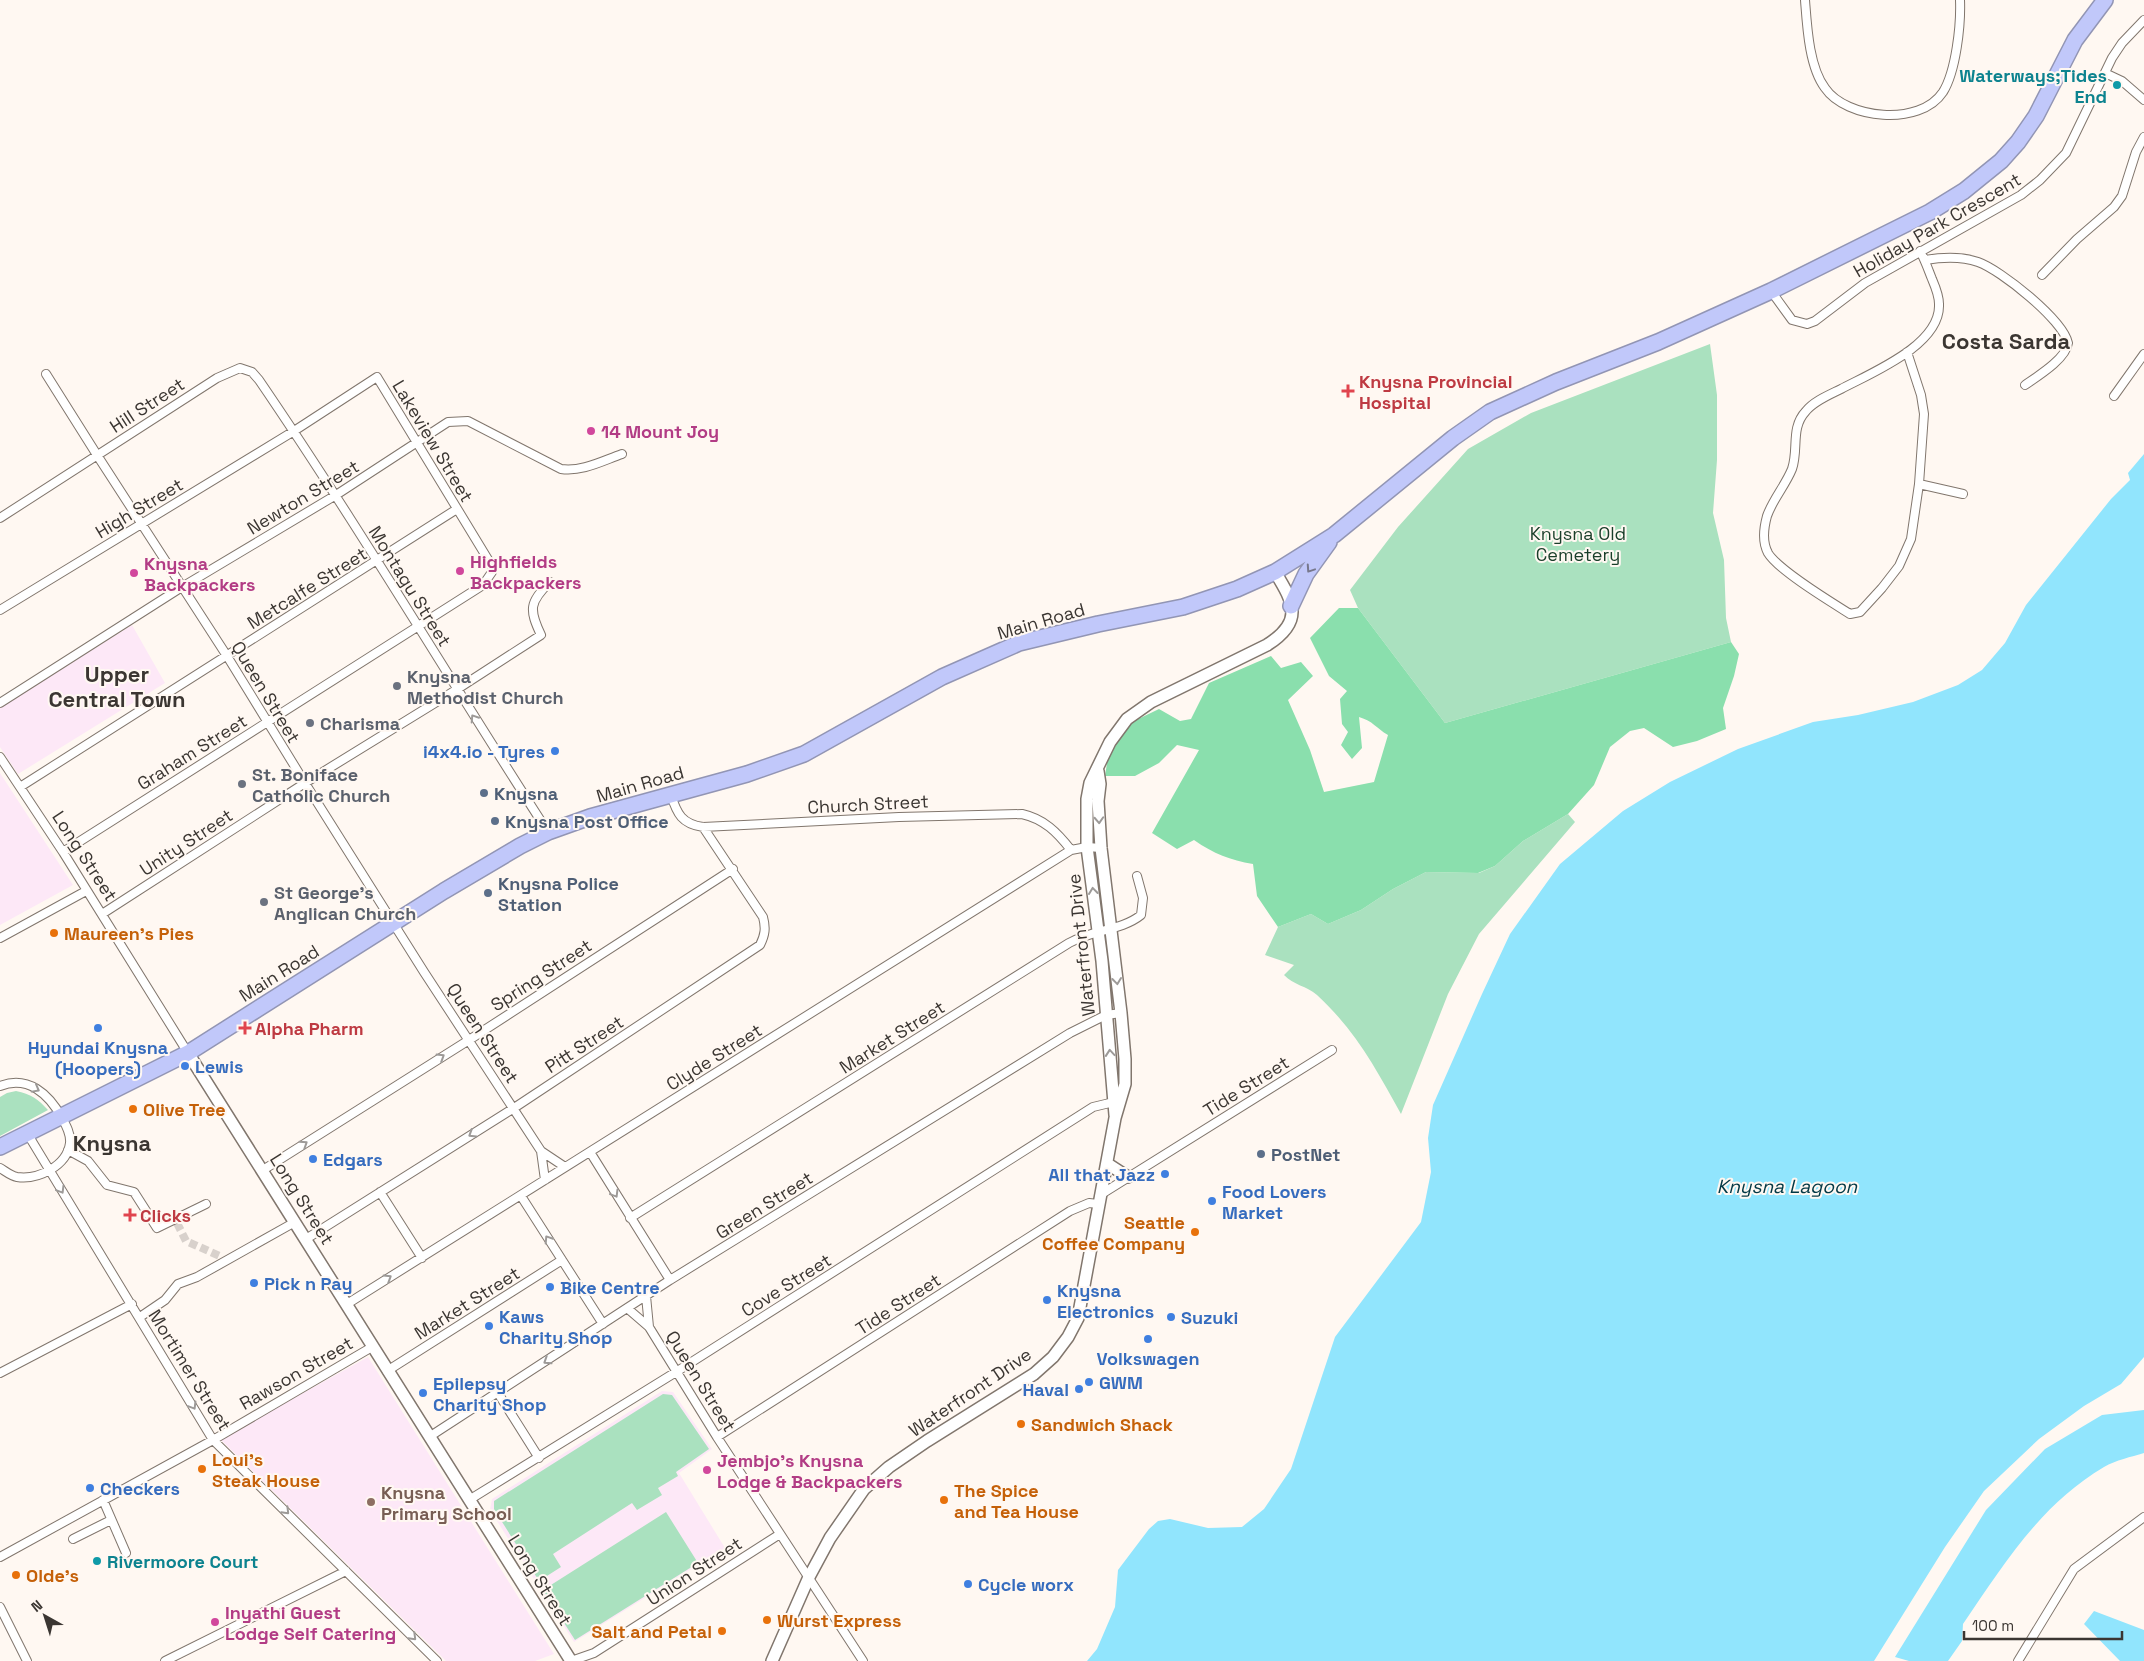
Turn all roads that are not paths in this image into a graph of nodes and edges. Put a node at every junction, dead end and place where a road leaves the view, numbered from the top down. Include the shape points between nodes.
1 (1805, 0) edge
2 (1960, 0) edge
3 (2105, 0) edge
4 (2144, 20) edge
5 (2105, 72) junction
6 (2144, 100) edge
7 (2144, 137) edge
8 (1920, 251) junction
9 (1925, 260) junction
10 (2042, 275) dead end
11 (1771, 291) junction
12 (1907, 352) junction
13 (2144, 354) edge
14 (46, 374) dead end
15 (2025, 385) dead end
16 (2114, 396) dead end
17 (294, 431) junction
18 (418, 443) junction
19 (622, 454) dead end
20 (97, 456) junction
21 (1919, 484) junction
22 (1963, 494) dead end
23 (336, 495) junction
24 (457, 509) junction
25 (0, 518) edge
26 (142, 524) junction
27 (1334, 535) junction
28 (377, 561) junction
29 (1275, 572) junction
30 (488, 580) joint
31 (550, 582) dead end
32 (182, 587) junction
33 (1291, 606) junction
34 (0, 610) edge
35 (418, 627) junction
36 (227, 656) junction
37 (456, 690) junction
38 (0, 703) edge
39 (267, 722) junction
40 (0, 757) edge
41 (1098, 771) junction
42 (305, 783) junction
43 (20, 787) junction
44 (671, 795) junction
45 (703, 827) junction
46 (548, 832) junction
47 (1087, 847) junction
48 (1101, 848) junction
49 (1071, 850) junction
50 (63, 852) junction
51 (733, 869) junction
52 (1137, 876) dead end
53 (86, 891) junction
54 (102, 914) junction
55 (394, 922) junction
56 (1111, 928) junction
57 (1098, 930) junction
58 (0, 938) edge
59 (1122, 1013) junction
60 (1106, 1015) junction
61 (469, 1040) junction
62 (1332, 1050) dead end
63 (188, 1053) junction
64 (0, 1086) edge
65 (1116, 1101) junction
66 (514, 1108) junction
67 (60, 1116) junction
68 (27, 1133) junction
69 (0, 1147) edge
70 (68, 1150) junction
71 (541, 1152) junction
72 (590, 1152) junction
73 (1108, 1164) junction
74 (565, 1167) junction
75 (0, 1168) edge
76 (50, 1170) junction
77 (263, 1170) junction
78 (1128, 1177) junction
79 (546, 1180) junction
80 (380, 1192) junction
81 (521, 1196) junction
82 (1099, 1199) junction
83 (206, 1204) dead end
84 (630, 1218) junction
85 (295, 1222) junction
86 (306, 1239) junction
87 (222, 1257) tunnel mouth
88 (232, 1257) junction
89 (422, 1258) junction
90 (562, 1260) junction
91 (670, 1280) junction
92 (646, 1296) junction
93 (132, 1304) junction
94 (347, 1304) junction
95 (627, 1308) junction
96 (140, 1317) junction
97 (602, 1324) junction
98 (649, 1327) junction
99 (372, 1347) junction
100 (387, 1371) junction
101 (676, 1372) junction
102 (0, 1373) edge
103 (498, 1393) junction
104 (429, 1437) junction
105 (717, 1437) junction
106 (213, 1440) junction
107 (539, 1458) junction
108 (103, 1500) junction
109 (469, 1500) junction
110 (2144, 1516) edge
111 (110, 1520) junction
112 (780, 1534) junction
113 (73, 1539) dead end
114 (126, 1553) dead end
115 (0, 1557) edge
116 (346, 1571) junction
117 (809, 1577) junction
118 (0, 1607) edge
119 (27, 1661) edge
120 (165, 1661) edge
121 (437, 1661) edge
122 (571, 1661) edge
123 (772, 1661) edge
124 (863, 1661) edge
125 (2018, 1661) edge

1 - 2 street via 1814,60 1824,87 1841,104 1878,115 1915,112 1942,94 1954,59
3 - 11 highway via 2075,40 2036,116 2001,161 1964,191 1930,212
4 - 5 street, Holiday Park Crescent via 2122,43
5 - 6 street via 2122,81
5 - 8 street, Holiday Park Crescent via 2074,139 2055,166 2021,195 1994,212
7 - 10 street via 2122,196 2114,207
8 - 9 street
8 - 11 street, Holiday Park Crescent via 1865,282 1815,321 1806,324 1788,316
9 - 12 street via 1938,299 1938,314 1926,336
9 - 15 street via 1966,259 1989,267 2026,294 2064,333 2068,343 2062,355
11 - 27 highway via 1490,412
12 - 21 street via 1924,414
12 - 21 street via 1806,411 1796,427 1794,463 1768,515 1764,542 1768,553 1784,569 1830,602 1850,614 1860,612 1906,554
13 - 16 street
14 - 20 street, Queen Street
17 - 18 street, Lakeview Street via 377,377
17 - 20 street, Hill Street via 259,380 252,372 240,368 218,378
17 - 23 street, Montagu Street
17 - 26 street, High Street
18 - 19 street, Newton Street via 448,422 468,421 561,469 590,466
18 - 23 street, Newton Street
18 - 24 street, Lakeview Street
20 - 25 street, Hill Street
20 - 26 street, Queen Street
21 - 22 street
23 - 28 street, Montagu Street
23 - 32 street, Newton Street
24 - 28 street, Metcalfe Street
24 - 30 street, Lakeview Street via 492,566
26 - 32 street, Queen Street
26 - 34 street, High Street
27 - 29 highway, Main Road
27 -> 33 highway via 1306,574
28 - 35 street, Montagu Street
28 - 36 street, Metcalfe Street
29 - 33 street
29 - 44 highway, Main Road via 1183,607 1019,643 942,677 804,754
30 - 35 street, Graham Street
31 - 37 street, Unity Street via 536,595 533,603 534,620 541,635
32 - 36 street, Queen Street
32 - 38 street, Newton Street
33 - 41 street, Waterfront Drive via 1288,628 1281,636 1151,702 1127,719 1110,742
35 - 37 street, Montagu Street
35 - 39 street, Graham Street
36 - 39 street, Queen Street
36 - 43 street, Metcalfe Street
37 - 42 street, Unity Street
46 -> 37 street, Montagu Street
39 - 42 street, Queen Street
39 - 50 street, Graham Street
40 - 43 street, Long Street
41 - 47 street, Waterfront Drive via 1090,783 1087,799
41 -> 48 street, Waterfront Drive
42 - 54 street, Unity Street
42 - 55 street, Queen Street
43 - 50 street, Long Street
44 - 45 street, Church Street via 680,817
44 - 46 highway, Main Road
45 - 49 street, Church Street via 1022,814 1046,823
45 - 51 street, Pitt Street
46 - 55 highway, Main Road
47 - 48 street, Clyde Street
47 - 49 street, Clyde Street
57 -> 47 street, Waterfront Drive
48 - 56 street, Waterfront Drive
49 - 72 street, Clyde Street
50 - 53 street, Long Street
51 - 61 street, Spring Street
51 - 66 street, Pitt Street via 763,917 766,927 760,945
52 - 56 street, Market Street via 1143,898 1140,915 1130,924
53 - 54 street, Long Street
53 - 58 street
54 - 63 street, Long Street
55 - 61 street, Queen Street
55 - 63 highway, Main Road
56 - 57 street, Market Street
56 -> 59 street, Waterfront Drive
57 - 60 street, Waterfront Drive
57 - 84 street, Market Street via 1069,943
59 - 60 street, Green Street
59 - 65 street, Waterfront Drive via 1125,1076
65 -> 60 street, Waterfront Drive
60 - 91 street, Green Street via 1070,1033
61 - 66 street, Queen Street
77 -> 61 street, Spring Street
62 - 78 street, Tide Street
63 - 67 highway, Main Road
63 - 77 street, Long Street
64 -> 67 street via 19,1082 41,1090
65 - 73 street, Waterfront Drive
65 - 101 street, Cove Street via 1093,1107
66 - 71 street, Queen Street
66 -> 80 street, Pitt Street
67 - 68 highway, Main Road
67 - 70 street via 68,1130
68 - 69 highway, Main Road
68 - 76 street, Mortimer Street
70 - 76 street
70 - 83 street via 88,1161 107,1185 134,1192 157,1228
71 - 74 street, Queen Street
71 - 79 street, Queen Street
72 - 74 street, Clyde Street
72 -> 84 street
73 - 78 street
73 - 82 street, Waterfront Drive
74 - 79 street, Clyde Street
75 - 76 street via 14,1177 33,1178
76 -> 93 street, Mortimer Street
77 - 85 street, Long Street
78 - 82 street, Tide Street
79 - 81 street, Clyde Street
80 - 86 street, Pitt Street
80 - 89 street
81 - 89 street, Clyde Street
90 -> 81 street
82 - 105 street, Tide Street via 1070,1211
82 - 117 street, Waterfront Drive via 1078,1318 1053,1357 1034,1374 889,1467 864,1489 830,1538
84 - 91 street
85 - 86 street, Long Street
85 - 88 street
86 - 94 street, Long Street
87 - 88 street
88 - 96 street via 178,1284 166,1300
94 -> 89 street, Clyde Street
90 - 97 street
90 - 100 street, Market Street
91 - 92 street, Green Street
92 - 95 street, Green Street
92 - 98 street, Queen Street
93 - 96 street, Mortimer Street
93 - 102 street
94 - 99 street, Long Street
95 - 97 street, Green Street
95 - 98 street, Queen Street
96 -> 106 street, Mortimer Street
97 -> 103 street, Green Street
98 - 101 street, Queen Street
99 - 100 street, Long Street
99 - 106 street, Rawson Street
100 - 104 street, Long Street
101 - 105 street, Queen Street
101 - 107 street, Cove Street
103 - 104 street, Green Street
103 - 107 street
104 - 109 street, Long Street
105 - 112 street, Queen Street
106 - 108 street, Rawson Street
106 -> 116 street, Mortimer Street
107 - 109 street, Cove Street
108 - 111 street
108 - 115 street, Rawson Street
109 - 122 street, Long Street
110 - 125 street via 2074,1568
111 - 113 street
111 - 114 street
112 - 117 street, Queen Street
112 - 122 street, Union Street via 594,1653
116 - 120 street
116 -> 121 street, Mortimer Street
117 - 123 street, Waterfront Drive
117 - 124 street, Queen Street
118 - 119 street

